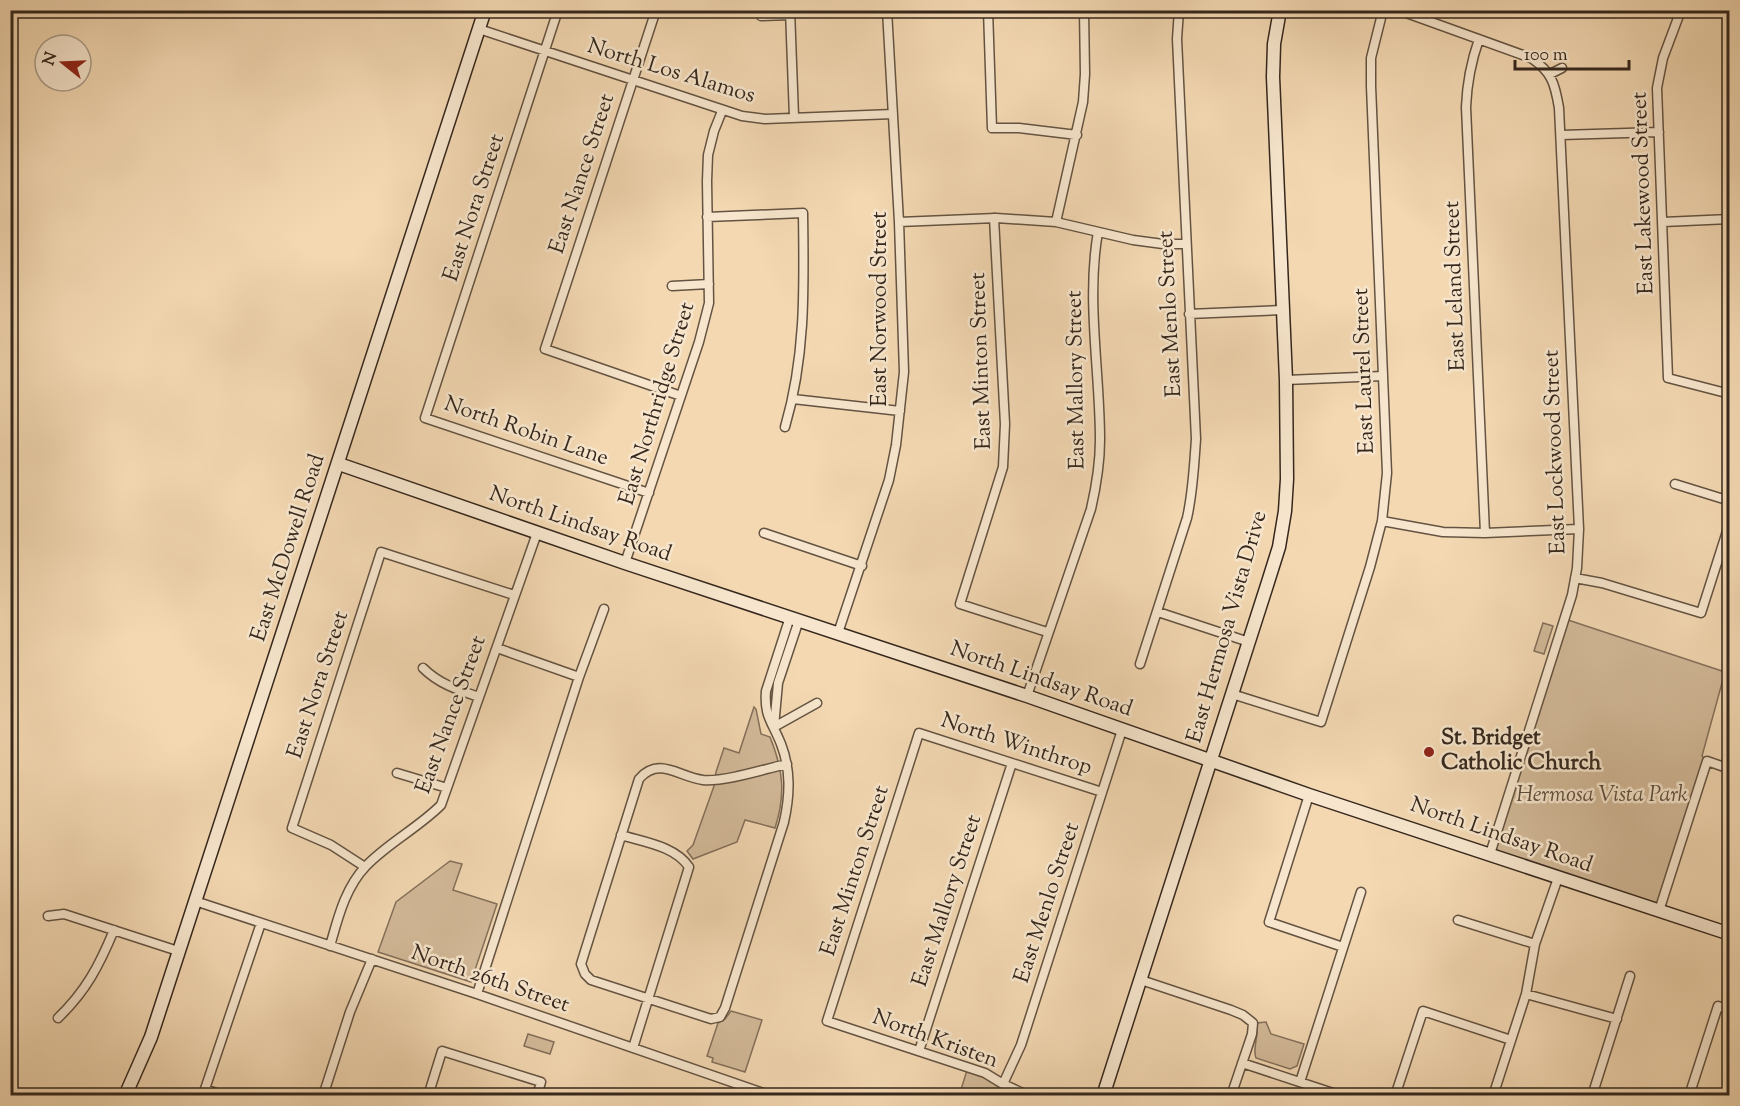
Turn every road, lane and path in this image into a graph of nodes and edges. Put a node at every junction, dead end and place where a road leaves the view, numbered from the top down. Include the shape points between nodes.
1 (485, 10) edge
2 (558, 10) edge
3 (656, 10) edge
4 (887, 10) edge
5 (988, 10) edge
6 (1084, 10) edge
7 (1179, 10) edge
8 (1280, 10) edge
9 (1383, 10) edge
10 (1398, 10) edge
11 (1681, 10) edge
12 (790, 13) edge
13 (761, 16) dead end
14 (479, 29) junction
15 (1479, 39) junction
16 (545, 51) junction
17 (1562, 68) dead end
18 (1550, 74) junction
19 (633, 80) junction
20 (722, 111) junction
21 (893, 114) junction
22 (794, 117) junction
23 (1659, 132) junction
24 (1077, 135) junction
25 (1561, 135) junction
26 (707, 217) junction
27 (994, 218) junction
28 (1730, 219) edge
29 (899, 222) junction
30 (1056, 222) junction
31 (1663, 222) junction
32 (1098, 232) junction
33 (1185, 243) junction
34 (709, 284) junction
35 (672, 286) dead end
36 (1283, 310) junction
37 (1189, 314) junction
38 (1383, 376) junction
39 (1286, 380) junction
40 (1730, 394) edge
41 (681, 396) junction
42 (793, 399) junction
43 (900, 411) junction
44 (425, 418) joint
45 (785, 427) dead end
46 (339, 464) junction
47 (1675, 484) dead end
48 (649, 493) junction
49 (1730, 501) edge
50 (1382, 521) junction
51 (1730, 522) edge
52 (1579, 529) junction
53 (537, 533) junction
54 (764, 533) dead end
55 (1485, 533) junction
56 (625, 563) junction
57 (862, 566) junction
58 (1575, 578) junction
59 (514, 595) junction
60 (604, 609) dead end
61 (1158, 612) junction
62 (794, 618) junction
63 (1047, 632) junction
64 (838, 633) junction
65 (1249, 642) junction
66 (497, 648) junction
67 (1140, 664) dead end
68 (423, 668) dead end
69 (579, 677) junction
70 (1232, 694) junction
71 (1027, 696) junction
72 (479, 698) junction
73 (818, 703) dead end
74 (774, 727) junction
75 (1122, 730) junction
76 (919, 733) joint
77 (1211, 760) junction
78 (1012, 763) junction
79 (787, 765) junction
80 (1730, 769) edge
81 (397, 773) dead end
82 (447, 788) junction
83 (1102, 792) junction
84 (1309, 795) junction
85 (621, 835) junction
86 (1490, 854) junction
87 (365, 867) junction
88 (1558, 878) junction
89 (1360, 892) dead end
90 (195, 901) junction
91 (1659, 911) junction
92 (48, 916) dead end
93 (1458, 920) dead end
94 (261, 923) junction
95 (114, 930) junction
96 (1730, 934) edge
97 (1535, 944) junction
98 (330, 946) junction
99 (1343, 947) junction
100 (178, 951) junction
101 (372, 959) junction
102 (1630, 976) dead end
103 (1141, 980) junction
104 (477, 994) junction
105 (1526, 994) junction
106 (649, 998) junction
107 (1730, 1010) edge
108 (58, 1018) dead end
109 (1617, 1019) junction
110 (827, 1021) joint
111 (1511, 1040) junction
112 (633, 1048) junction
113 (919, 1051) junction
114 (1242, 1063) junction
115 (1300, 1082) junction
116 (1003, 1084) junction
117 (125, 1095) edge
118 (224, 1095) edge
119 (323, 1095) edge
120 (428, 1095) edge
121 (537, 1095) edge
122 (772, 1095) edge
123 (1029, 1095) edge
124 (1103, 1095) edge
125 (1231, 1095) edge
126 (1342, 1095) edge
127 (1395, 1095) edge
128 (1493, 1095) edge
129 (1592, 1095) edge
130 (1689, 1095) edge

1 - 14 main road, East McDowell Road
2 - 16 street, East Nora Street
3 - 19 street, East Nance Street
4 - 21 street, East Norwood Street
5 - 24 street via 992,128
6 - 24 street via 1085,74
7 - 33 street, East Menlo Street
8 - 36 main road, East Hermosa Vista Drive via 1273,77
9 - 38 street, East Laurel Street via 1371,58
10 - 15 street
11 - 23 street, East Lakewood Street via 1663,58 1657,88
12 - 13 street
12 - 22 street
14 - 16 street, North Los Alamos
14 - 46 main road, East McDowell Road
15 - 18 street via 1531,58
15 - 55 street, East Leland Street via 1470,63 1466,107
16 - 19 street, North Los Alamos
16 - 44 street, East Nora Street
17 - 18 street
18 - 25 street, East Lockwood Street
19 - 20 street, North Los Alamos
19 - 41 street, East Nance Street via 545,349
20 - 22 street, North Los Alamos via 765,119
20 - 26 street, East Northridge Street via 708,155
21 - 22 street, North Los Alamos
21 - 29 street, East Norwood Street
23 - 25 street
23 - 31 street, East Lakewood Street
24 - 30 street
25 - 52 street, East Lockwood Street
26 - 34 street, East Northridge Street
26 - 42 street via 803,213 802,338
27 - 29 street
27 - 30 street
27 - 63 street, East Minton Street via 1005,424 1003,467 960,604
28 - 31 street
29 - 43 street, East Norwood Street via 904,372
30 - 32 street
31 - 40 street, East Lakewood Street via 1668,378
32 - 33 street via 1163,244
32 - 63 street, East Mallory Street via 1093,271 1100,442 1097,481 1091,509
33 - 37 street, East Menlo Street
34 - 35 street
34 - 41 street, East Northridge Street via 705,324
36 - 37 street
36 - 39 main road, East Hermosa Vista Drive
37 - 61 street, East Menlo Street via 1196,439 1193,480 1187,518
38 - 39 street
38 - 50 street, East Laurel Street via 1387,473
39 - 65 main road, East Hermosa Vista Drive via 1285,511 1279,547
41 - 48 street, East Northridge Street
42 - 43 street
42 - 45 street
43 - 57 street, East Norwood Street via 889,480
44 - 48 street, North Robin Lane
46 - 53 main road, North Lindsay Road
46 - 90 main road, East McDowell Road
47 - 49 street
48 - 56 street, East Northridge Street
50 - 55 street via 1443,532
50 - 70 street, East Laurel Street via 1321,722
51 - 58 street via 1701,613
52 - 55 street
52 - 58 street, East Lockwood Street
53 - 56 main road, North Lindsay Road
53 - 59 street, East Nance Street
54 - 57 street
56 - 62 main road, North Lindsay Road
57 - 64 street, East Norwood Street
58 - 86 street, East Lockwood Street
59 - 66 street, East Nance Street
59 - 87 street, East Nora Street via 381,552 292,828 331,845
60 - 69 street
61 - 65 street
61 - 67 street, East Menlo Street
62 - 64 main road, North Lindsay Road
62 - 74 street via 778,683
63 - 71 street, East Mallory Street
64 - 71 main road, North Lindsay Road
65 - 70 main road, East Hermosa Vista Drive
66 - 69 street
66 - 72 street, East Nance Street
68 - 72 street via 451,688
69 - 104 street
70 - 77 main road, East Hermosa Vista Drive
71 - 75 main road, North Lindsay Road
72 - 82 street, East Nance Street
73 - 74 street
74 - 79 street
75 - 77 main road, North Lindsay Road
75 - 83 street, East Menlo Street
76 - 78 street, North Winthrop
76 - 110 street, East Minton Street
77 - 84 main road, North Lindsay Road
77 - 103 main road, East Hermosa Vista Drive
78 - 83 street, North Winthrop
78 - 113 street, East Mallory Street
79 - 85 street via 704,780 657,767 647,770 639,779
79 - 106 street via 784,822 720,1017 711,1019
80 - 91 street via 1707,761
81 - 82 street
82 - 87 street, East Nance Street via 441,805 428,818
83 - 116 street, East Menlo Street via 1021,1045
84 - 86 main road, North Lindsay Road
84 - 99 street via 1269,922
85 - 106 street via 673,852 689,867
85 - 106 street via 581,964 591,980
86 - 88 main road, North Lindsay Road
87 - 98 street, East Nance Street via 341,907
88 - 91 main road, North Lindsay Road
88 - 97 street
89 - 99 street
90 - 94 street, North 26th Street
90 - 100 main road, East McDowell Road
91 - 96 main road, North Lindsay Road
92 - 95 street via 64,914
93 - 97 street
94 - 98 street, North 26th Street
94 - 118 street via 205,1089
95 - 100 street
95 - 108 street via 87,985
97 - 105 street
98 - 101 street, North 26th Street
99 - 115 street
100 - 117 main road, East McDowell Road via 142,1060
101 - 104 street, North 26th Street
101 - 119 street
102 - 109 street
103 - 114 street via 1244,1015 1253,1023
103 - 124 main road, East Hermosa Vista Drive
104 - 112 street, North 26th Street
105 - 109 street
105 - 111 street
106 - 112 street
107 - 130 street via 1718,1006
109 - 129 street
110 - 113 street, North Kristen
111 - 127 street via 1423,1011
111 - 128 street
112 - 122 street, North 26th Street
113 - 116 street, North Kristen via 985,1073
114 - 115 street
114 - 125 street
115 - 126 street
116 - 123 street, North Kristen
120 - 121 street via 442,1051 541,1082

